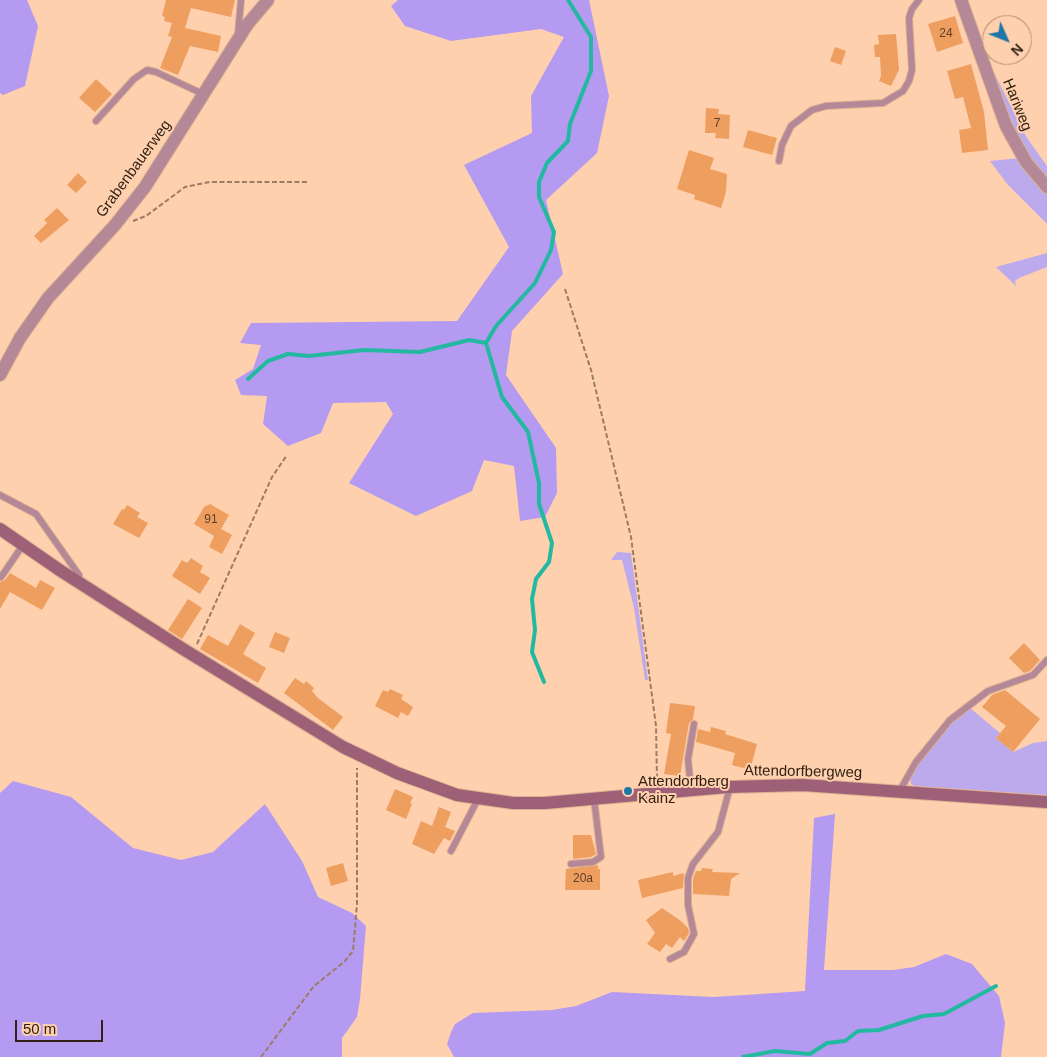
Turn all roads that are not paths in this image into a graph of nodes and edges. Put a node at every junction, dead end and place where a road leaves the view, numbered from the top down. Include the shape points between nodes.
1 (241, 0) edge
2 (268, 0) edge
3 (919, 0) edge
4 (961, 0) edge
5 (238, 40) junction
6 (205, 95) junction
7 (96, 121) dead end
8 (779, 161) dead end
9 (1047, 187) edge
10 (0, 375) edge
11 (0, 495) edge
12 (0, 529) edge
13 (23, 545) junction
14 (1, 577) dead end
15 (80, 584) junction
16 (1047, 660) edge
17 (694, 724) dead end
18 (730, 786) junction
19 (691, 790) junction
20 (899, 792) junction
21 (478, 799) junction
22 (594, 799) junction
23 (1047, 802) edge
24 (451, 851) dead end
25 (572, 864) dead end
26 (670, 959) dead end

1 - 5 lane
2 - 5 street, Grabenbauerweg
3 - 8 lane via 909,18 912,70 904,91 883,104 826,106 812,110 791,126
4 - 9 street, Hariweg via 1006,126 1026,162
5 - 6 street, Grabenbauerweg
6 - 7 lane via 147,70 138,75
6 - 10 street, Grabenbauerweg via 145,187 35,316
11 - 15 lane via 36,514 79,575
12 - 13 street, Attendorfbergweg
13 - 14 lane
13 - 15 street, Attendorfbergweg
15 - 21 street, Attendorfbergweg via 357,755 427,786
16 - 20 lane via 1030,677 988,691 950,720 916,762
17 - 19 lane via 688,758
18 - 19 street, Attendorfbergweg
18 - 20 street, Attendorfbergweg via 803,785
18 - 26 lane via 718,832 693,864 688,878 688,905 694,928 692,939 684,952
19 - 22 street, Attendorfbergweg
20 - 23 street, Attendorfbergweg
21 - 22 street, Attendorfbergweg via 528,803
21 - 24 lane
22 - 25 lane via 600,856 593,862

